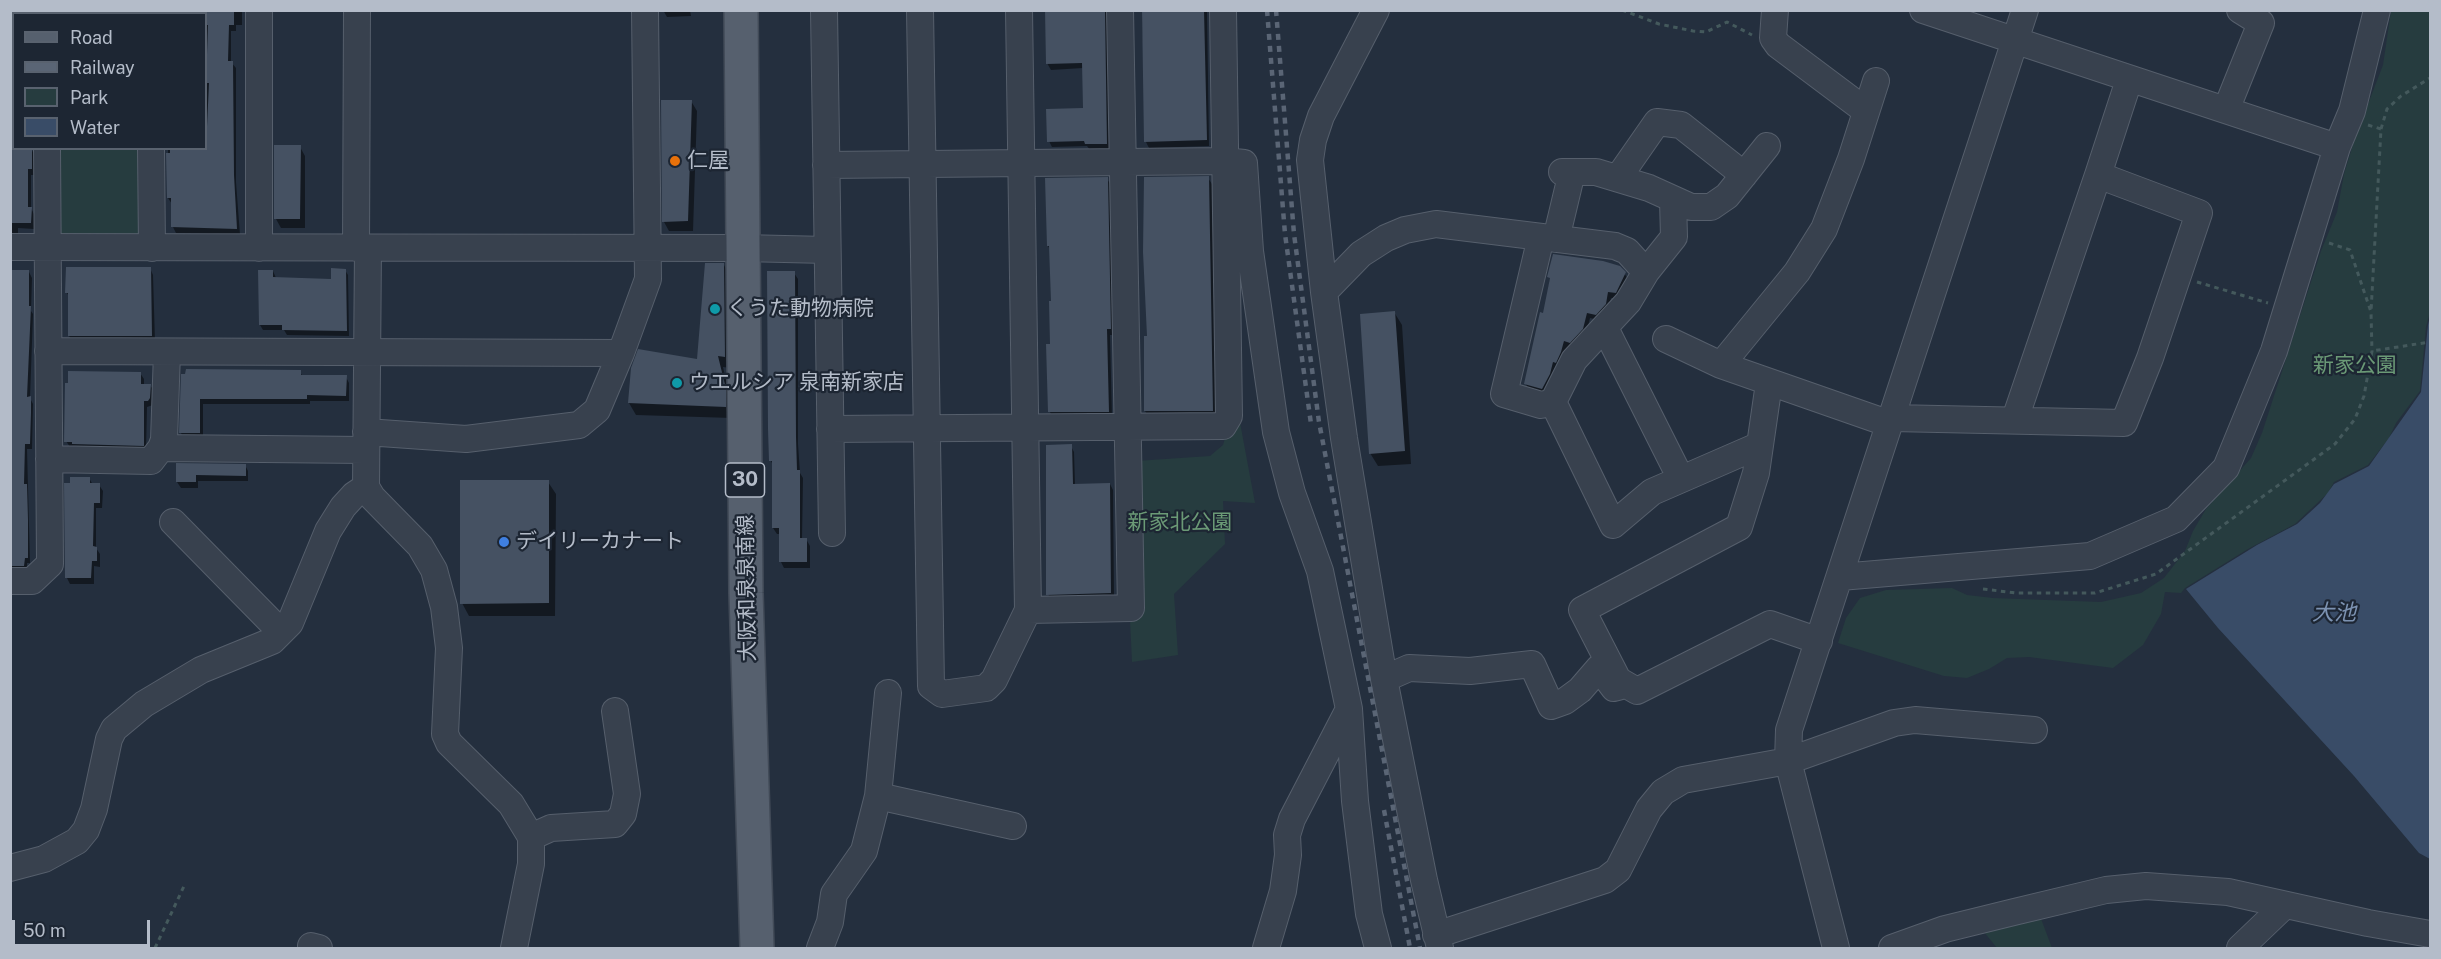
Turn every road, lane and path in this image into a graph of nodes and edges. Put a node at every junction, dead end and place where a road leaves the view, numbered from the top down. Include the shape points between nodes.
1 (259, 10) edge
2 (357, 10) edge
3 (645, 10) edge
4 (741, 10) edge
5 (824, 10) edge
6 (920, 10) edge
7 (1019, 10) edge
8 (1120, 10) edge
9 (1223, 10) edge
10 (1376, 10) edge
11 (1622, 10) edge
12 (1775, 10) edge
13 (1923, 10) edge
14 (2025, 10) edge
15 (2377, 10) edge
16 (2255, 15) edge
17 (1773, 38) junction
18 (2016, 40) junction
19 (2430, 78) edge
20 (2129, 80) junction
21 (1876, 81) dead end
22 (2226, 110) junction
23 (1866, 111) junction
24 (2349, 117) junction
25 (2381, 129) junction
26 (1767, 146) dead end
27 (2337, 147) junction
28 (47, 150) edge
29 (152, 150) edge
30 (1225, 161) junction
31 (1123, 162) junction
32 (1022, 163) junction
33 (923, 164) junction
34 (826, 165) junction
35 (1744, 175) junction
36 (2098, 175) junction
37 (1618, 178) junction
38 (1673, 200) junction
39 (2308, 236) junction
40 (1549, 238) junction
41 (10, 247) edge
42 (47, 248) junction
43 (152, 248) junction
44 (259, 248) junction
45 (362, 248) junction
46 (647, 248) junction
47 (742, 248) junction
48 (827, 250) junction
49 (1646, 272) junction
50 (2178, 276) junction
51 (1324, 292) junction
52 (2286, 309) junction
53 (2371, 312) junction
54 (1605, 328) junction
55 (1666, 339) dead end
56 (2430, 342) edge
57 (2403, 347) dead end
58 (48, 351) junction
59 (167, 351) junction
60 (366, 352) junction
61 (2372, 352) dead end
62 (621, 353) junction
63 (1721, 365) junction
64 (1769, 383) junction
65 (1553, 402) junction
66 (2015, 419) junction
67 (1891, 421) junction
68 (1127, 427) junction
69 (1026, 428) junction
70 (830, 429) junction
71 (927, 429) junction
72 (366, 441) junction
73 (1760, 445) junction
74 (162, 448) junction
75 (49, 459) junction
76 (1681, 480) junction
77 (366, 488) junction
78 (173, 522) dead end
79 (832, 533) dead end
80 (1840, 578) junction
81 (10, 581) edge
82 (1028, 610) junction
83 (280, 632) junction
84 (1819, 641) junction
85 (1384, 679) junction
86 (1629, 686) junction
87 (888, 693) dead end
88 (1348, 709) junction
89 (615, 711) dead end
90 (2034, 730) dead end
91 (1788, 761) junction
92 (878, 796) junction
93 (1013, 826) dead end
94 (531, 837) junction
95 (10, 868) edge
96 (185, 884) dead end
97 (2285, 905) junction
98 (2430, 934) edge
99 (1438, 942) edge
100 (155, 948) edge
101 (514, 948) edge
102 (757, 948) edge
103 (820, 948) edge
104 (1266, 948) edge
105 (1378, 948) edge
106 (1836, 948) edge
107 (1892, 948) edge
108 (2240, 948) edge

1 - 44 street
2 - 45 street
3 - 46 street
4 - 47 main road, 大阪和泉泉南線 / 30
5 - 34 street
6 - 33 street
7 - 32 street
8 - 31 street
9 - 30 street
10 - 51 street via 1321,116 1313,140 1311,160
11 - 17 path via 1693,31 1706,32 1726,22 1758,38
12 - 17 street
13 - 18 street
14 - 18 street
15 - 24 street
16 - 22 street
17 - 23 street
18 - 20 street
18 - 67 street
19 - 25 path via 2388,109
20 - 22 street
20 - 36 street
21 - 23 street
22 - 27 street
23 - 63 street via 1824,229 1797,272
24 - 25 path
24 - 27 street
25 - 53 path
26 - 35 street
27 - 39 street
28 - 42 street
29 - 43 street
30 - 31 street
30 - 68 street via 1229,416 1223,426
30 - 88 street via 1244,163 1250,251 1276,432 1292,493 1320,571
31 - 32 street
31 - 68 street
32 - 33 street
32 - 69 street
33 - 34 street
33 - 71 street
34 - 48 street
35 - 37 street via 1681,124 1657,122
35 - 38 street via 1727,196 1711,207 1691,207
36 - 50 street via 2199,213
36 - 66 street
37 - 38 street
37 - 40 street via 1596,172 1567,172
38 - 49 street via 1674,237
39 - 52 street
39 - 53 path via 2350,250
40 - 49 street via 1616,246 1627,251
40 - 51 street via 1436,224 1405,230 1361,254
40 - 65 street via 1504,394 1541,405
41 - 42 street
42 - 43 street
42 - 58 street
43 - 44 street
44 - 45 street
45 - 46 street
45 - 60 street
46 - 47 street
46 - 62 street via 648,279
47 - 48 street
47 - 102 main road, 大阪和泉泉南線 / 30 via 746,593
48 - 70 street
49 - 54 street via 1628,302
50 - 52 path
50 - 66 street via 2124,423
51 - 85 street
52 - 80 street via 2274,351 2226,468 2176,519 2090,556
53 - 61 path
54 - 65 street via 1574,360
54 - 76 street
55 - 63 street
56 - 57 path
58 - 59 street
58 - 75 street
59 - 60 street
59 - 74 street
60 - 62 street
60 - 72 street
62 - 72 street via 597,410 579,425 466,439
63 - 64 street
64 - 67 street
64 - 73 street
65 - 76 street via 1613,525 1652,492
66 - 67 street
67 - 80 street
68 - 69 street
68 - 82 street via 1131,608
69 - 71 street
69 - 82 street
70 - 71 street
70 - 79 street
71 - 82 street via 931,686 942,694 986,688 994,680
72 - 74 street
72 - 77 street
73 - 76 street
73 - 86 street via 1756,473 1739,527 1582,610 1618,680
74 - 75 street via 151,460
75 - 81 street via 50,564 32,581
77 - 83 street via 343,507 328,531 290,623
77 - 94 street via 420,546 434,570 449,648 445,734 448,743 511,804
78 - 83 street
80 - 84 street
83 - 95 street via 272,641 201,670 144,704 114,729 108,739 86,830 77,841 44,859
84 - 86 street via 1770,624 1637,691
84 - 91 street via 1789,730
85 - 86 street via 1408,668 1470,671 1532,664 1551,706 1580,690 1599,668 1614,688
85 - 99 street
87 - 92 street
88 - 104 street via 1292,819 1283,891
88 - 105 street via 1354,801 1369,914
89 - 94 street via 627,794 624,814 615,824 551,828
90 - 91 street via 1915,720 1894,723
91 - 99 street via 1683,780 1663,792 1648,809 1618,870 1605,880
91 - 106 street
92 - 93 street
92 - 103 street via 864,851 834,894 830,922
94 - 101 street via 531,864
96 - 100 path
97 - 98 street
97 - 107 street via 2190,888 2146,886 2106,890 1945,929
97 - 108 street

